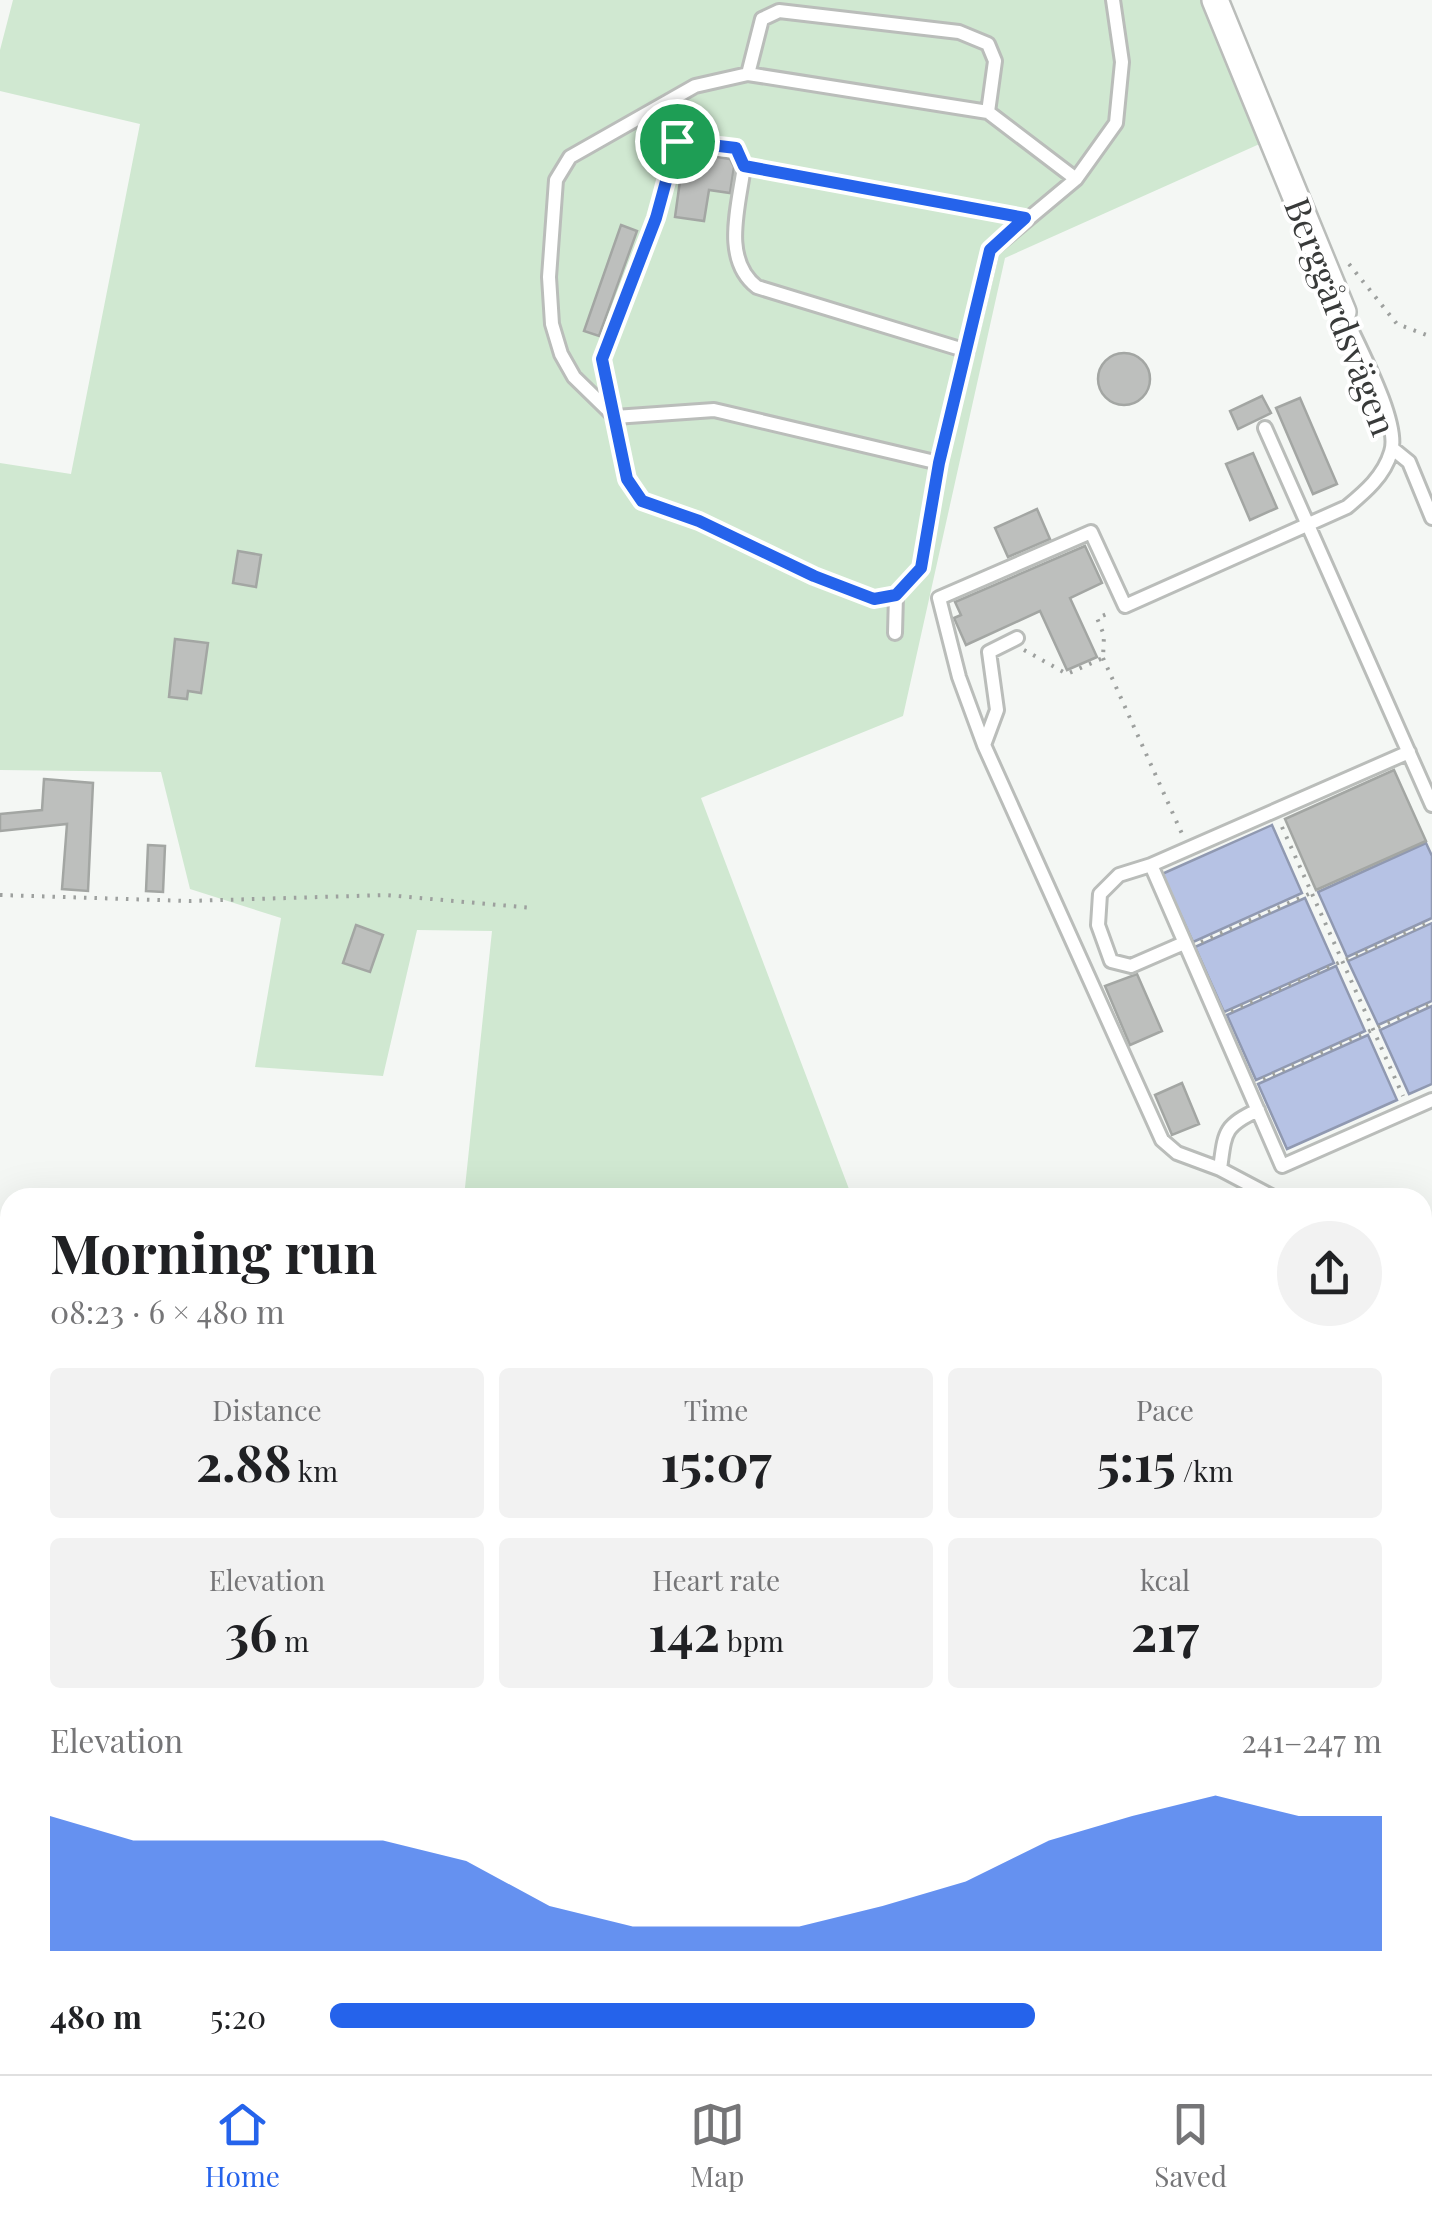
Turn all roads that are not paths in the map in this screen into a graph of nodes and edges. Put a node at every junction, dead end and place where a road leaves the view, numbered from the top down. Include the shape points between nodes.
1 (1114, 0) edge
2 (1215, 0) edge
3 (748, 74) junction
4 (988, 112) junction
5 (744, 166) junction
6 (1076, 179) junction
7 (1025, 218) junction
8 (1343, 312) joint
9 (966, 351) junction
10 (615, 417) junction
11 (1265, 428) dead end
12 (1393, 449) junction
13 (939, 463) junction
14 (1432, 518) edge
15 (1309, 524) junction
16 (896, 595) junction
17 (895, 633) dead end
18 (1017, 638) road end
19 (984, 745) junction
20 (1409, 752) junction
21 (1432, 805) edge
22 (1151, 866) junction
23 (1189, 944) junction
24 (1432, 1100) edge
25 (1258, 1110) junction
26 (1220, 1169) junction
27 (1256, 1188) edge

1 - 6 lane via 1122,62 1116,123
2 - 8 street, Berggårdsvägen
3 - 4 lane
3 - 4 lane via 762,19 779,11 959,32 988,44 995,60
3 - 10 lane via 695,86 570,158 556,180 552,324 574,378
4 - 6 lane
5 - 7 lane
5 - 9 lane via 735,256 742,276 757,287
5 - 10 lane via 736,148 677,141 656,218 602,359
6 - 7 lane
7 - 9 lane via 990,250
8 - 12 lane, Berggårdsvägen via 1389,422
9 - 13 lane
10 - 13 lane via 714,410
10 - 16 lane via 627,479 642,501 874,599
11 - 15 lane
12 - 14 lane via 1409,462
12 - 15 lane, Berggårdsvägen via 1368,490
13 - 16 lane via 921,568
15 - 19 lane, Berggårdsvägen via 1126,606 1091,532 938,598
15 - 20 lane
16 - 17 lane
18 - 19 lane via 989,652 997,710
19 - 26 lane via 1162,1140
20 - 21 lane
20 - 22 lane
22 - 23 lane
22 - 23 lane via 1120,875 1100,894 1098,925 1110,961 1131,966
23 - 25 lane
24 - 25 lane via 1282,1166
25 - 26 lane via 1224,1134
26 - 27 lane

